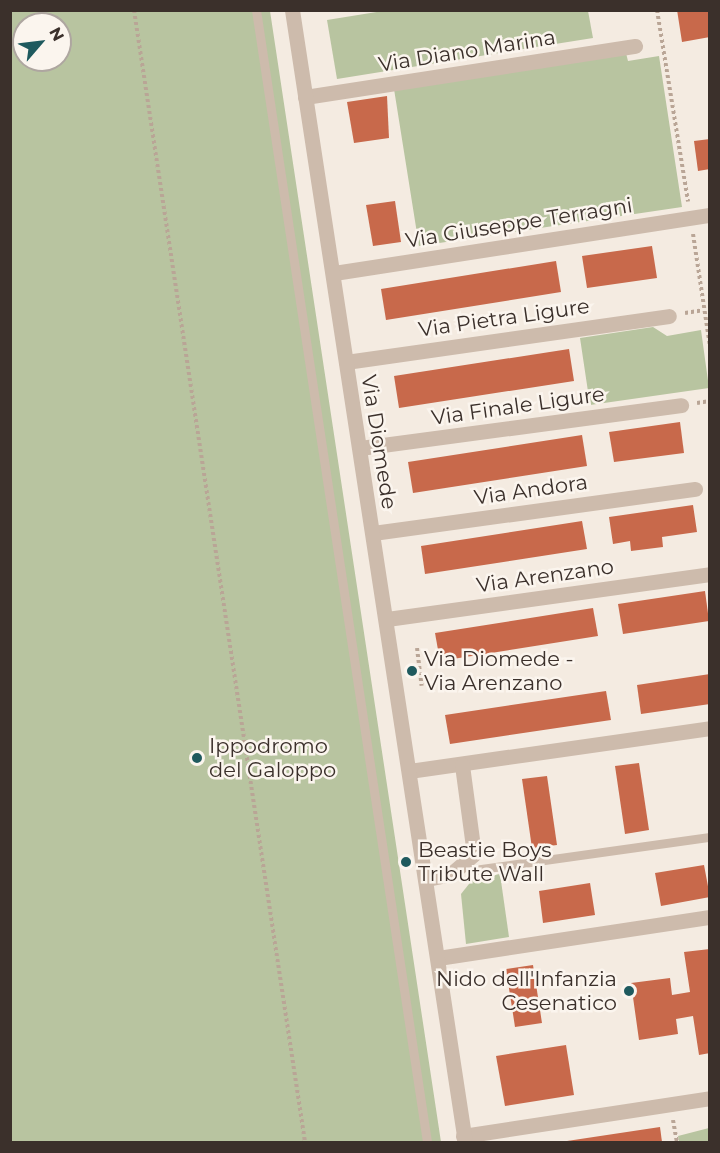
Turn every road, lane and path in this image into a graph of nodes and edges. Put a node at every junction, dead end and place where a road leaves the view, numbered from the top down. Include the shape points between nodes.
1 (134, 10) edge
2 (256, 10) edge
3 (657, 10) edge
4 (295, 11) edge
5 (635, 46) dead end
6 (305, 97) junction
7 (690, 209) dead end
8 (710, 215) edge
9 (692, 230) dead end
10 (334, 273) junction
11 (669, 316) dead end
12 (710, 346) edge
13 (346, 362) junction
14 (681, 405) dead end
15 (360, 448) junction
16 (695, 489) dead end
17 (373, 533) junction
18 (710, 574) edge
19 (387, 619) junction
20 (417, 648) dead end
21 (422, 686) dead end
22 (710, 728) edge
23 (462, 765) junction
24 (409, 771) junction
25 (710, 837) edge
26 (464, 865) junction
27 (427, 879) junction
28 (710, 917) edge
29 (438, 958) junction
30 (710, 1098) edge
31 (671, 1104) junction
32 (464, 1139) edge
33 (305, 1143) edge
34 (427, 1143) edge
35 (677, 1143) edge

1 - 33 path
2 - 34 lane
3 - 7 path
4 - 6 street, Via Diomede
5 - 6 street, Via Diano Marina
6 - 10 street, Via Diomede
8 - 10 street, Via Giuseppe Terragni
9 - 12 path
10 - 13 street, Via Diomede
11 - 13 street, Via Pietra Ligure
13 - 15 street, Via Diomede
14 - 15 street, Via Finale Ligure
15 - 17 street, Via Diomede
16 - 17 street, Via Andora
17 - 19 street, Via Diomede
18 - 19 street, Via Arenzano
19 - 24 street, Via Diomede
20 - 21 path
22 - 23 street
23 - 24 street
23 - 26 street via 475,847
24 - 27 street, Via Diomede
25 - 26 lane via 474,870
26 - 27 street
27 - 29 street, Via Diomede
28 - 29 street
29 - 32 street, Via Diomede
30 - 31 street
31 - 32 street
31 - 35 path

